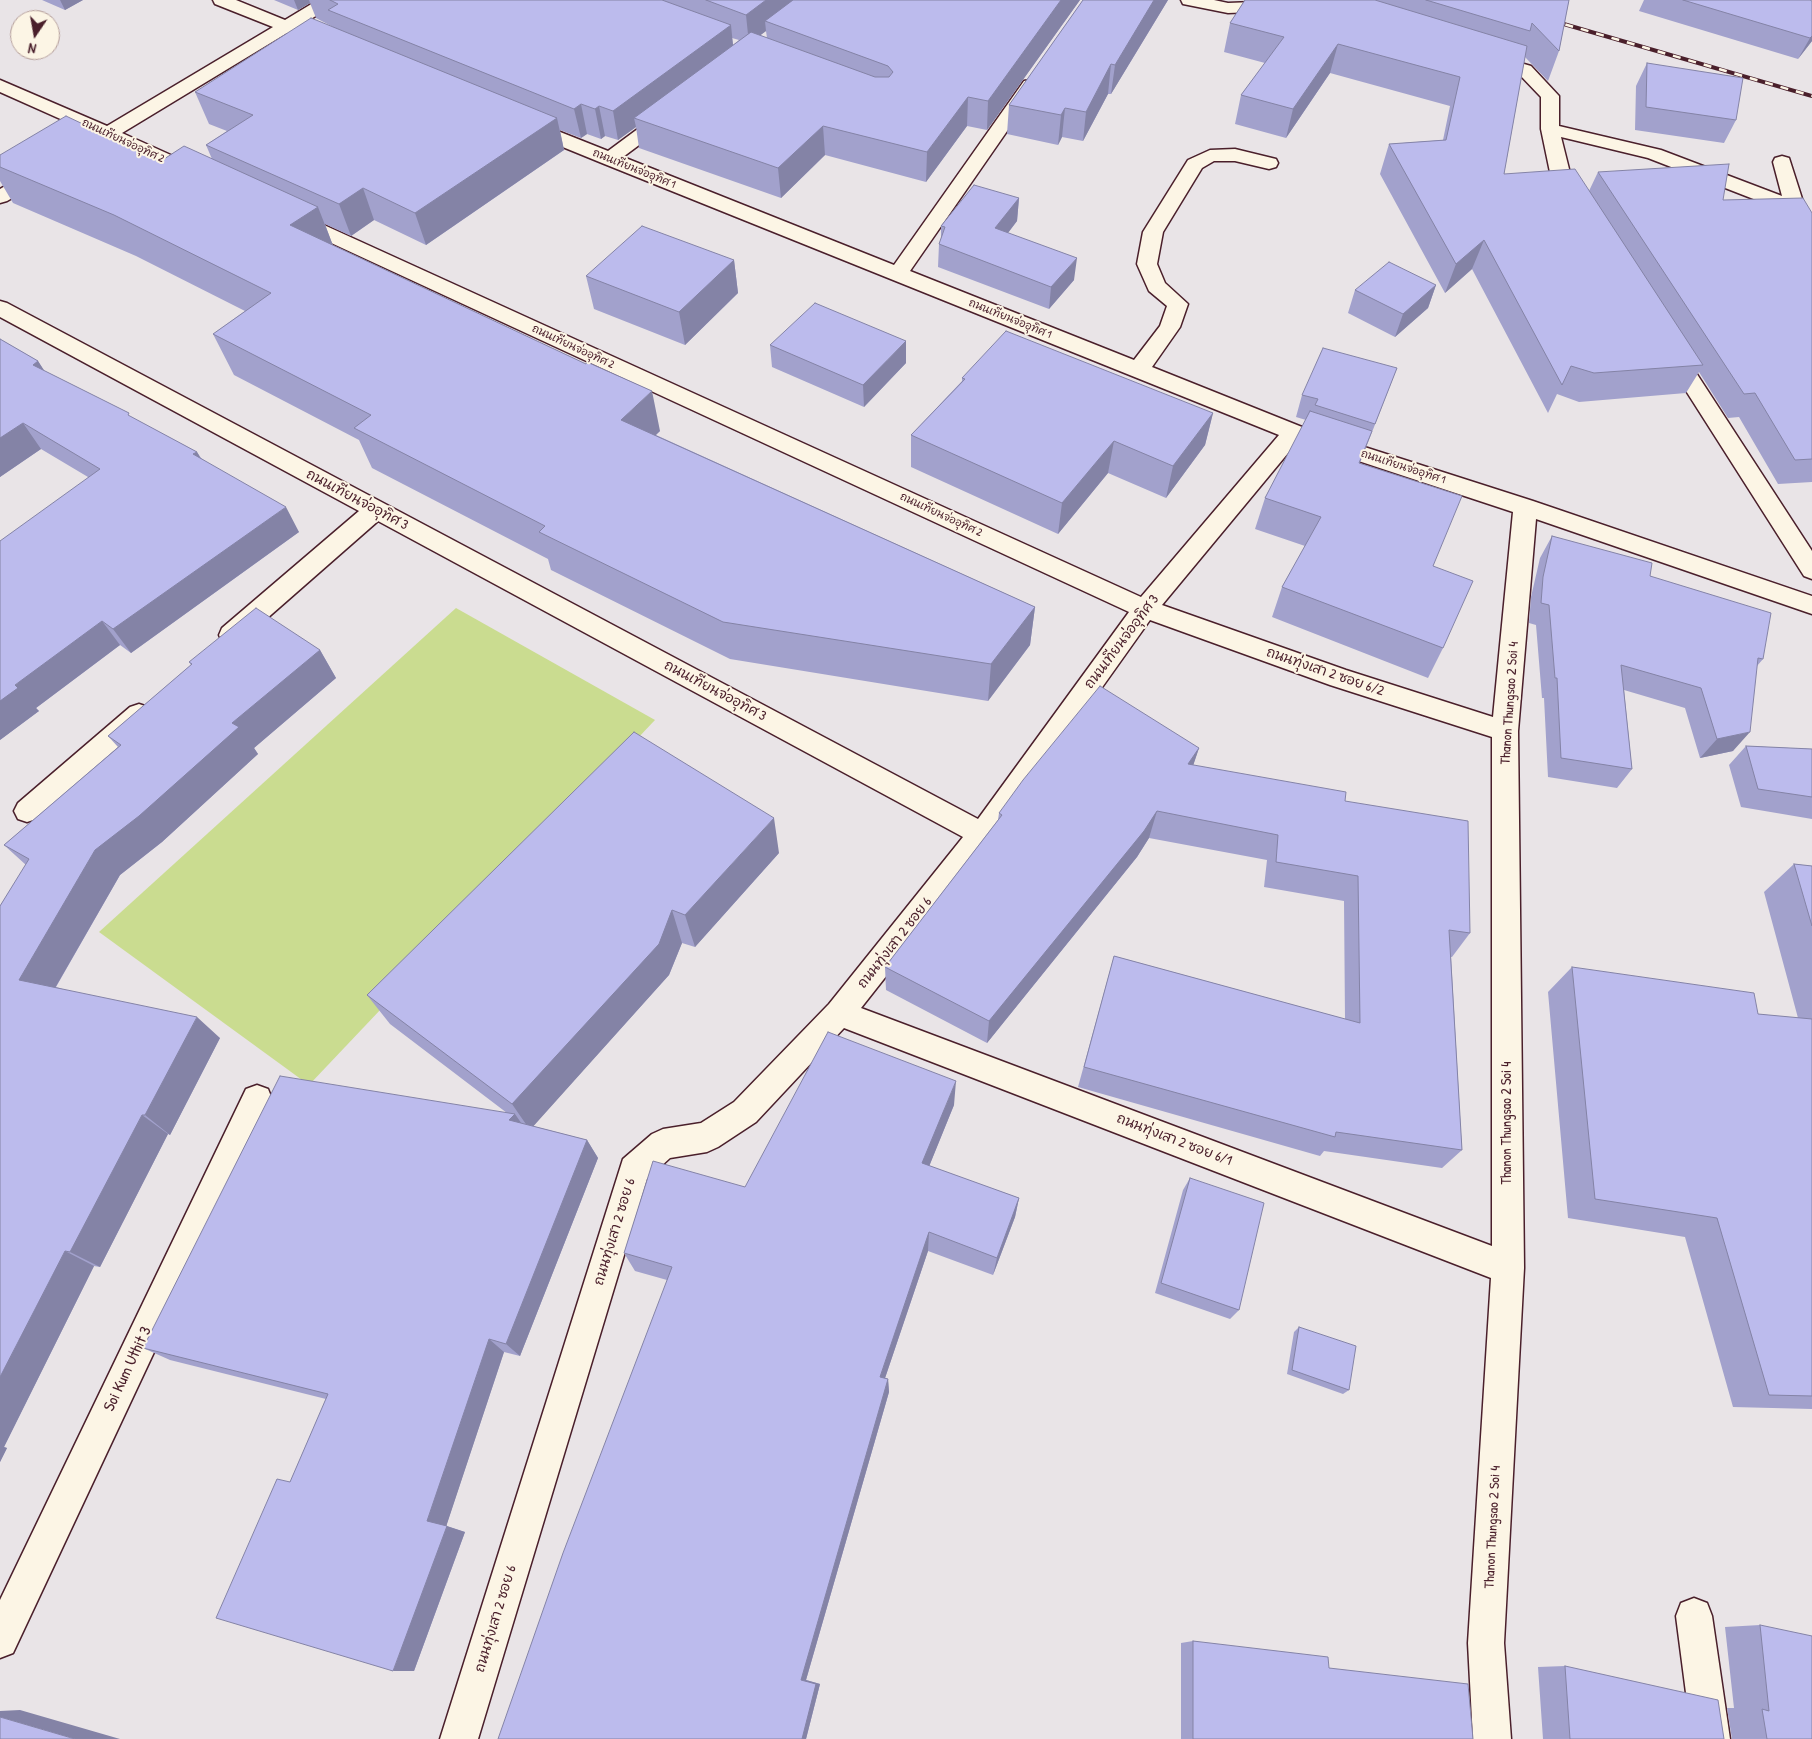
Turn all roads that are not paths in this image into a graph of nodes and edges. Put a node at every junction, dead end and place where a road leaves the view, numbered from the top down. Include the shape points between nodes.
1 (220, 0) edge
2 (330, 0) edge
3 (1189, 0) edge
4 (1292, 5) edge
5 (286, 27) junction
6 (343, 50) edge
7 (1469, 53) edge
8 (1039, 72) edge
9 (0, 85) edge
10 (680, 106) edge
11 (508, 118) edge
12 (1550, 129) junction
13 (108, 134) junction
14 (83, 148) edge
15 (609, 159) junction
16 (1782, 162) dead end
17 (58, 163) edge
18 (1269, 163) dead end
19 (216, 183) edge
20 (0, 197) edge
21 (1795, 208) junction
22 (279, 212) edge
23 (1587, 219) edge
24 (1812, 238) edge
25 (898, 274) junction
26 (0, 308) edge
27 (1662, 336) edge
28 (1138, 370) junction
29 (1294, 432) junction
30 (1526, 507) junction
31 (376, 510) junction
32 (1812, 570) edge
33 (1812, 605) edge
34 (1145, 609) junction
35 (212, 651) edge
36 (153, 702) edge
37 (1505, 731) junction
38 (27, 811) dead end
39 (982, 834) junction
40 (840, 1013) junction
41 (257, 1099) dead end
42 (1508, 1268) junction
43 (1694, 1616) dead end
44 (0, 1640) edge
45 (459, 1739) edge
46 (1492, 1739) edge
47 (1711, 1739) edge

1 - 5 street
2 - 5 street
3 - 4 street via 1228,8
5 - 6 street
5 - 13 street
7 - 12 street via 1525,70 1550,96
8 - 25 street
9 - 13 street, ถนนเทียนจ่ออุทิศ 2
10 - 15 street
11 - 15 street, ถนนเทียนจ่ออุทิศ 1
12 - 21 street via 1654,154
12 - 23 street via 1560,177
13 - 14 street
13 - 19 street, ถนนเทียนจ่ออุทิศ 2
15 - 25 street, ถนนเทียนจ่ออุทิศ 1
16 - 21 street
17 - 20 street
18 - 28 street via 1235,155 1210,156 1195,164 1153,232 1147,264 1156,286 1178,304 1170,327
21 - 24 street
22 - 34 street, ถนนเทียนจ่ออุทิศ 2
25 - 28 street, ถนนเทียนจ่ออุทิศ 1
26 - 31 street, ถนนเทียนจ่ออุทิศ 3
27 - 32 street
28 - 29 street, ถนนเทียนจ่ออุทิศ 1
29 - 30 street, ถนนเทียนจ่ออุทิศ 1
29 - 34 street, ถนนเทียนจ่ออุทิศ 3
30 - 33 street, ถนนเทียนจ่ออุทิศ 1
30 - 37 street, Thanon Thungsao 2 Soi 4
31 - 35 street
31 - 39 street, ถนนเทียนจ่ออุทิศ 3
34 - 37 street, ถนนทุ่งเสา 2 ซอย 6/2 via 1339,678
34 - 39 street, ถนนเทียนจ่ออุทิศ 3
36 - 38 street
37 - 42 street, Thanon Thungsao 2 Soi 4
39 - 40 street, ถนนทุ่งเสา 2 ซอย 6
40 - 42 street, ถนนทุ่งเสา 2 ซอย 6/1
40 - 45 street, ถนนทุ่งเสา 2 ซอย 6 via 745,1112 707,1137 663,1144 634,1170
41 - 44 street, Soi Kum Uthit 3
42 - 46 street, Thanon Thungsao 2 Soi 4 via 1486,1643
43 - 47 street

